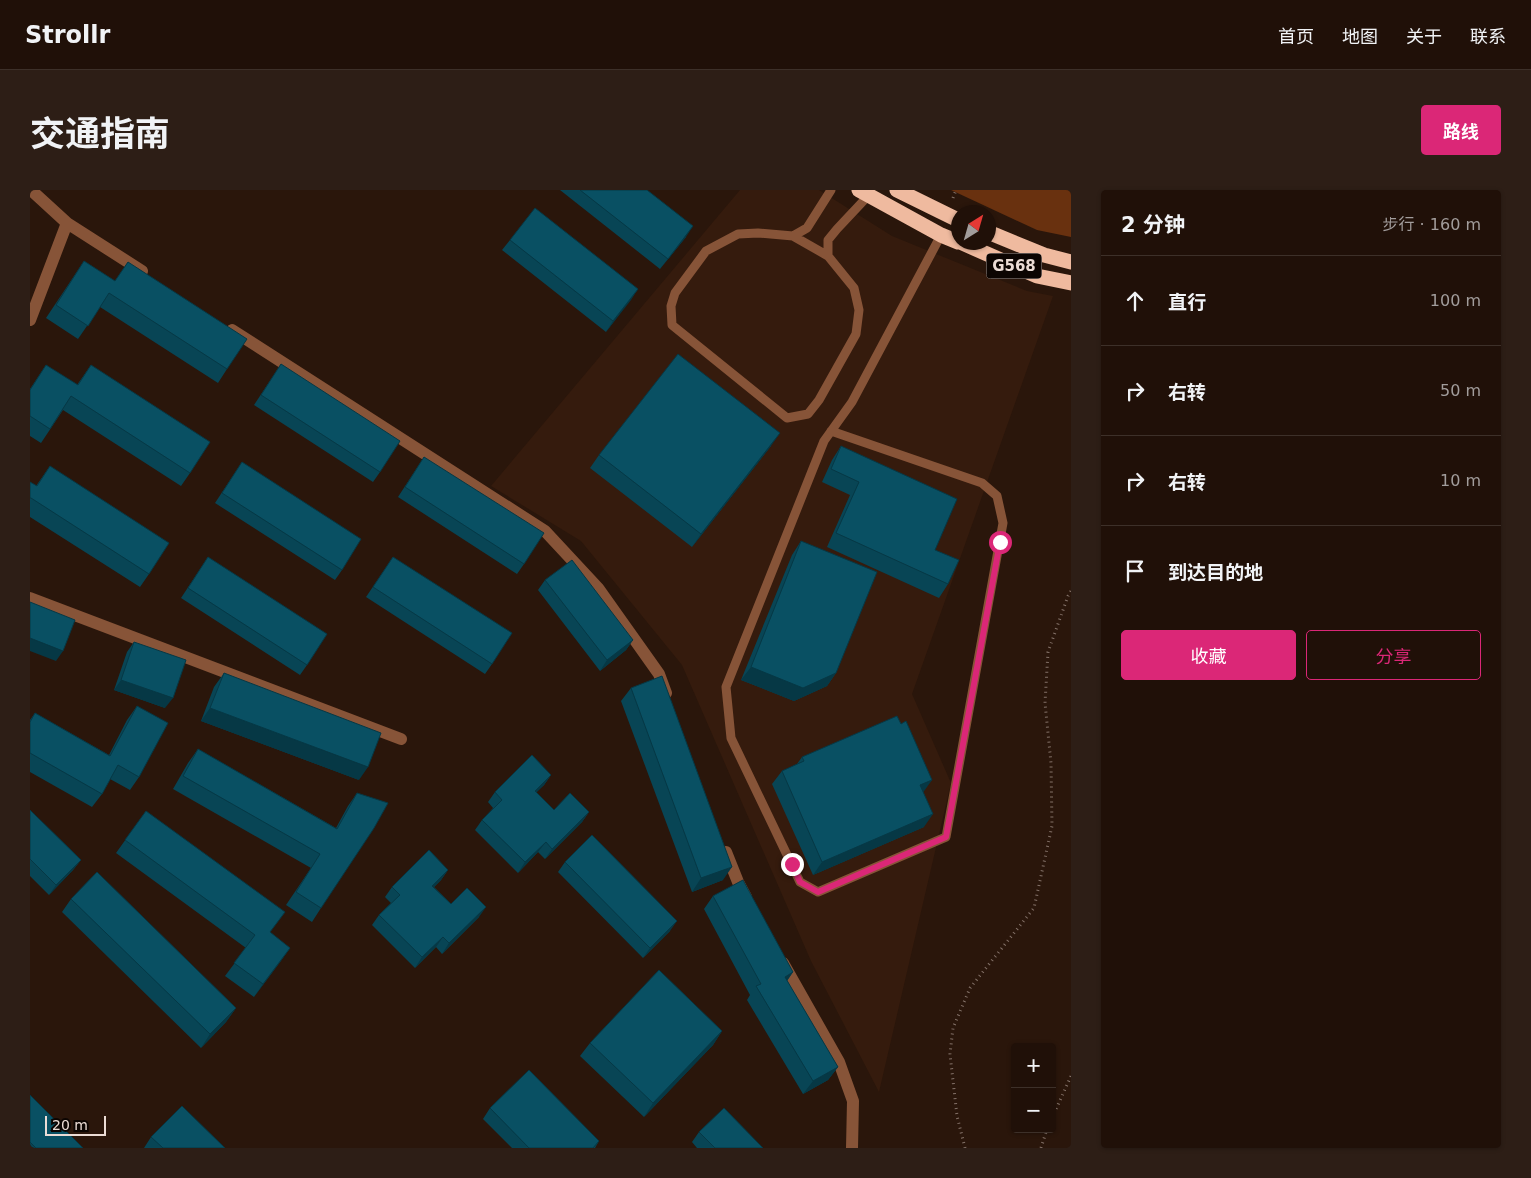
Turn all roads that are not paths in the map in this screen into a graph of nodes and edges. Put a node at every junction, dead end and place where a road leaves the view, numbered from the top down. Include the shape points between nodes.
1 (31, 190) edge
2 (831, 190) edge
3 (897, 190) edge
4 (864, 193) edge
5 (951, 217) edge
6 (67, 223) junction
7 (941, 235) junction
8 (996, 235) edge
9 (793, 236) junction
10 (951, 239) edge
11 (977, 250) edge
12 (828, 256) junction
13 (1071, 262) edge
14 (151, 277) edge
15 (1071, 284) edge
16 (30, 320) edge
17 (218, 320) edge
18 (832, 431) junction
19 (30, 598) edge
20 (669, 701) edge
21 (402, 740) dead end
22 (720, 836) edge
23 (752, 908) edge
24 (776, 950) edge
25 (852, 1148) edge

1 - 6 street
2 - 9 lane via 807,228
3 - 5 highway
4 - 7 highway, G568
4 - 12 lane via 828,240
6 - 14 street
6 - 16 street
7 - 10 highway, G568
7 - 18 lane via 852,402
8 - 13 highway, G568
9 - 12 lane
9 - 12 lane via 758,232 738,234 706,251 675,293 671,306 672,325 787,418 808,414 856,334 859,310 854,288
11 - 15 highway, G568 via 1037,276
17 - 20 street via 545,531 598,588 659,674
18 - 18 lane via 824,441 726,687 731,738 800,882 818,892 946,837 1003,523 997,496 982,484
19 - 21 street
22 - 23 street
24 - 25 street via 839,1062 853,1100

